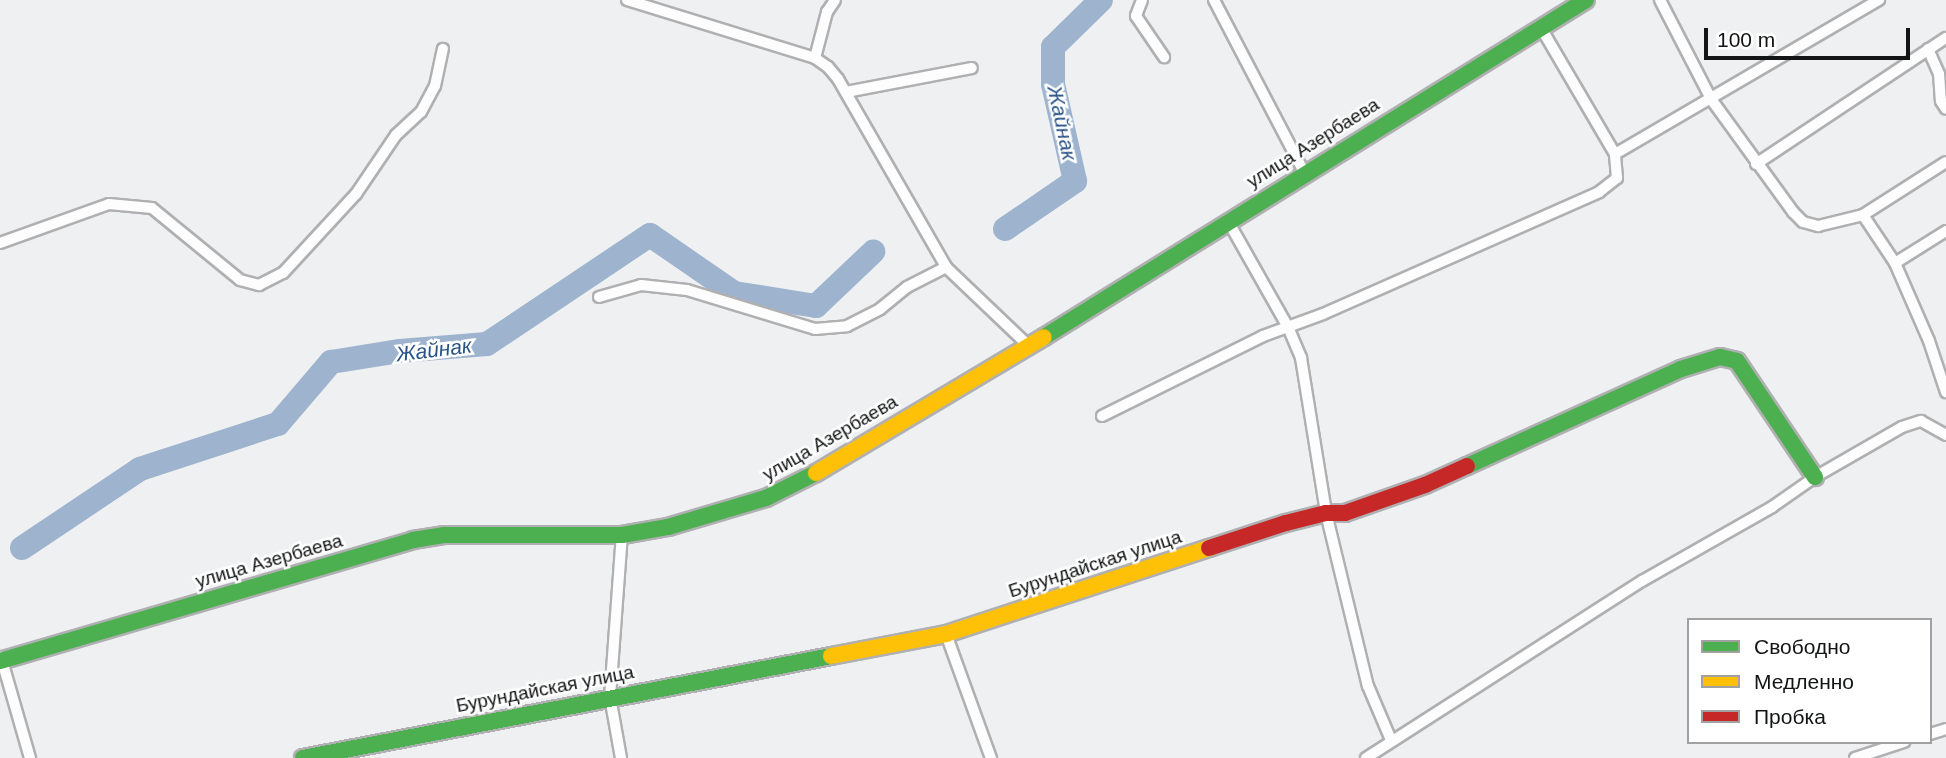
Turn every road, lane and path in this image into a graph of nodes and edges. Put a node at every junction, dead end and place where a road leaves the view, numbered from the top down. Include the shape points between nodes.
1 (627, 0) edge
2 (835, 0) edge
3 (1142, 0) edge
4 (1214, 0) edge
5 (1586, 0) edge
6 (1660, 0) edge
7 (1879, 0) edge
8 (1541, 28) junction
9 (1946, 38) edge
10 (443, 49) dead end
11 (1928, 49) junction
12 (1164, 57) dead end
13 (815, 58) junction
14 (972, 68) dead end
15 (846, 92) junction
16 (1711, 99) junction
17 (1946, 109) edge
18 (1615, 154) junction
19 (1946, 162) edge
20 (1756, 164) junction
21 (1304, 172) junction
22 (1863, 215) junction
23 (1228, 221) junction
24 (1946, 231) edge
25 (0, 243) edge
26 (1895, 263) junction
27 (946, 267) junction
28 (599, 297) dead end
29 (1288, 327) junction
30 (1029, 346) junction
31 (1946, 392) edge
32 (1102, 416) dead end
33 (1946, 435) edge
34 (1815, 477) junction
35 (1326, 513) junction
36 (622, 535) junction
37 (946, 635) junction
38 (0, 658) edge
39 (610, 697) junction
40 (1391, 740) junction
41 (1898, 744) edge
42 (30, 758) edge
43 (303, 758) edge
44 (621, 758) edge
45 (991, 758) edge
46 (1366, 758) edge
47 (1855, 758) edge

1 - 13 street
2 - 13 street via 827,12
3 - 12 street via 1136,16
4 - 21 street
5 - 8 main road, улица Азербаева
6 - 16 street
7 - 16 street
8 - 18 street
8 - 21 main road, улица Азербаева
9 - 11 street
10 - 25 street via 435,86 421,112 397,135 356,194 283,273 259,285 240,280 152,208 109,205
11 - 17 street
11 - 20 street
13 - 15 street via 828,67
14 - 15 street
15 - 27 street
16 - 18 street
16 - 20 street
18 - 29 street via 1617,178 1599,192
19 - 22 street
20 - 22 street via 1804,222 1818,226
21 - 23 main road, улица Азербаева
22 - 26 street
23 - 29 street
23 - 30 main road, улица Азербаева
24 - 26 street
26 - 31 street
27 - 28 street via 848,326 816,329 675,289 640,285
27 - 30 street
29 - 32 street
29 - 35 street via 1301,358
30 - 36 main road, улица Азербаева via 766,498 668,527
33 - 34 street via 1921,421 1902,427
34 - 35 main road, Бурундайская улица via 1737,361 1720,357 1681,369 1425,485 1345,513
34 - 40 street via 1773,508 1642,580
35 - 37 main road, Бурундайская улица
35 - 40 street via 1368,685
36 - 38 main road, улица Азербаева via 414,540
36 - 39 street
37 - 39 main road, Бурундайская улица
37 - 45 street
38 - 42 street
39 - 43 main road, Бурундайская улица
39 - 44 street
40 - 46 street
41 - 47 street

